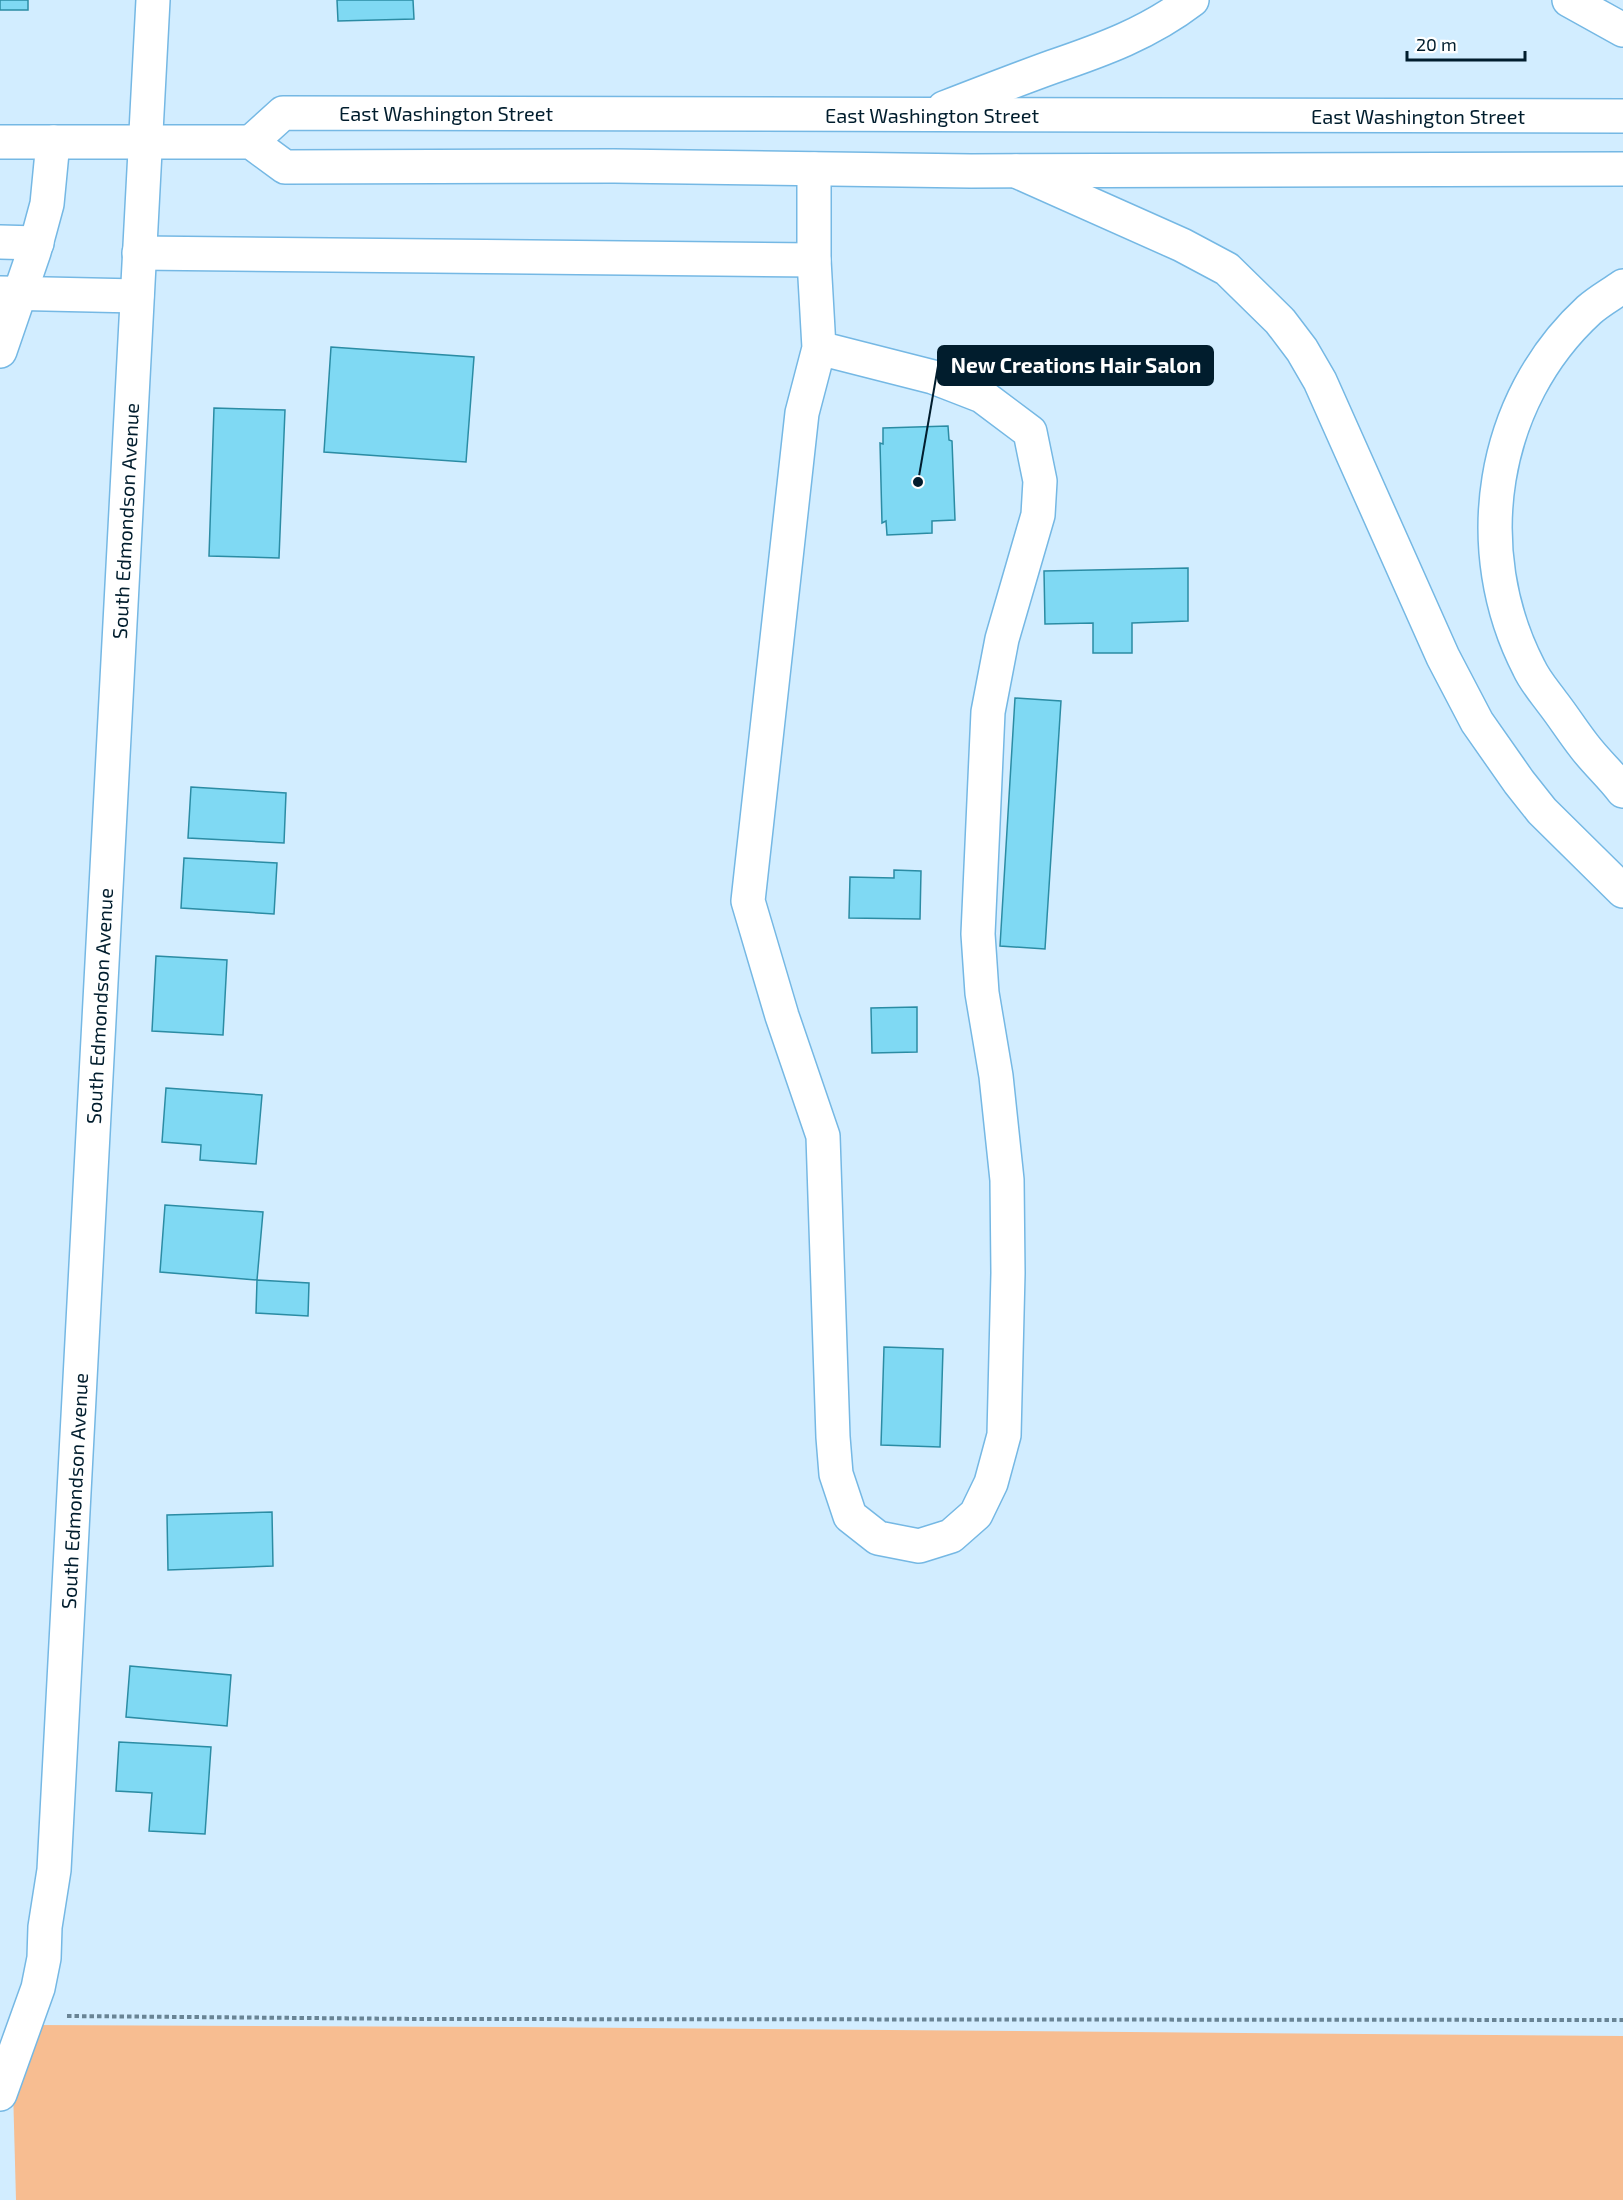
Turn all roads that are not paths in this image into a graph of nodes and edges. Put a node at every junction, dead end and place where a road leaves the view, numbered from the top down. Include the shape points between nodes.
1 (153, 0) edge
2 (1192, 0) edge
3 (1569, 0) edge
4 (1623, 30) edge
5 (925, 115) junction
6 (1623, 116) edge
7 (0, 142) edge
8 (53, 142) junction
9 (144, 142) junction
10 (251, 142) junction
11 (814, 169) junction
12 (1623, 169) edge
13 (1016, 171) junction
14 (0, 242) edge
15 (37, 243) junction
16 (139, 253) junction
17 (814, 260) junction
18 (1623, 286) edge
19 (10, 293) edge
20 (137, 296) junction
21 (819, 348) junction
22 (0, 351) edge
23 (1623, 791) edge
24 (1623, 891) edge
25 (0, 2094) edge

1 - 9 main road, South Edmondson Avenue
2 - 5 main road via 1132,38
3 - 4 main road
5 - 6 main road, East Washington Street
5 - 10 main road, East Washington Street via 283,114
7 - 8 main road
8 - 9 main road
8 - 15 main road via 47,204
9 - 10 main road
9 - 16 main road, South Edmondson Avenue
10 - 11 main road via 285,167
11 - 13 main road
11 - 17 main road
12 - 13 main road
13 - 24 main road via 1227,269 1280,321 1320,381 1443,657 1478,722 1542,811
14 - 15 main road
15 - 19 main road
16 - 17 main road
16 - 20 main road, South Edmondson Avenue
17 - 21 main road
18 - 23 main road via 1578,321 1530,386 1501,462 1494,518 1500,590 1516,642 1537,682
19 - 20 main road
19 - 22 main road
20 - 25 main road, South Edmondson Avenue via 54,1870 38,1988
21 - 21 main road via 802,413 748,901 823,1136 836,1474 850,1516 878,1538 919,1546 951,1536 976,1514 991,1483 1004,1435 1007,1180 996,1076 981,993 978,934 988,712 1002,639 1038,515 1040,481 1030,432 982,396 933,377

